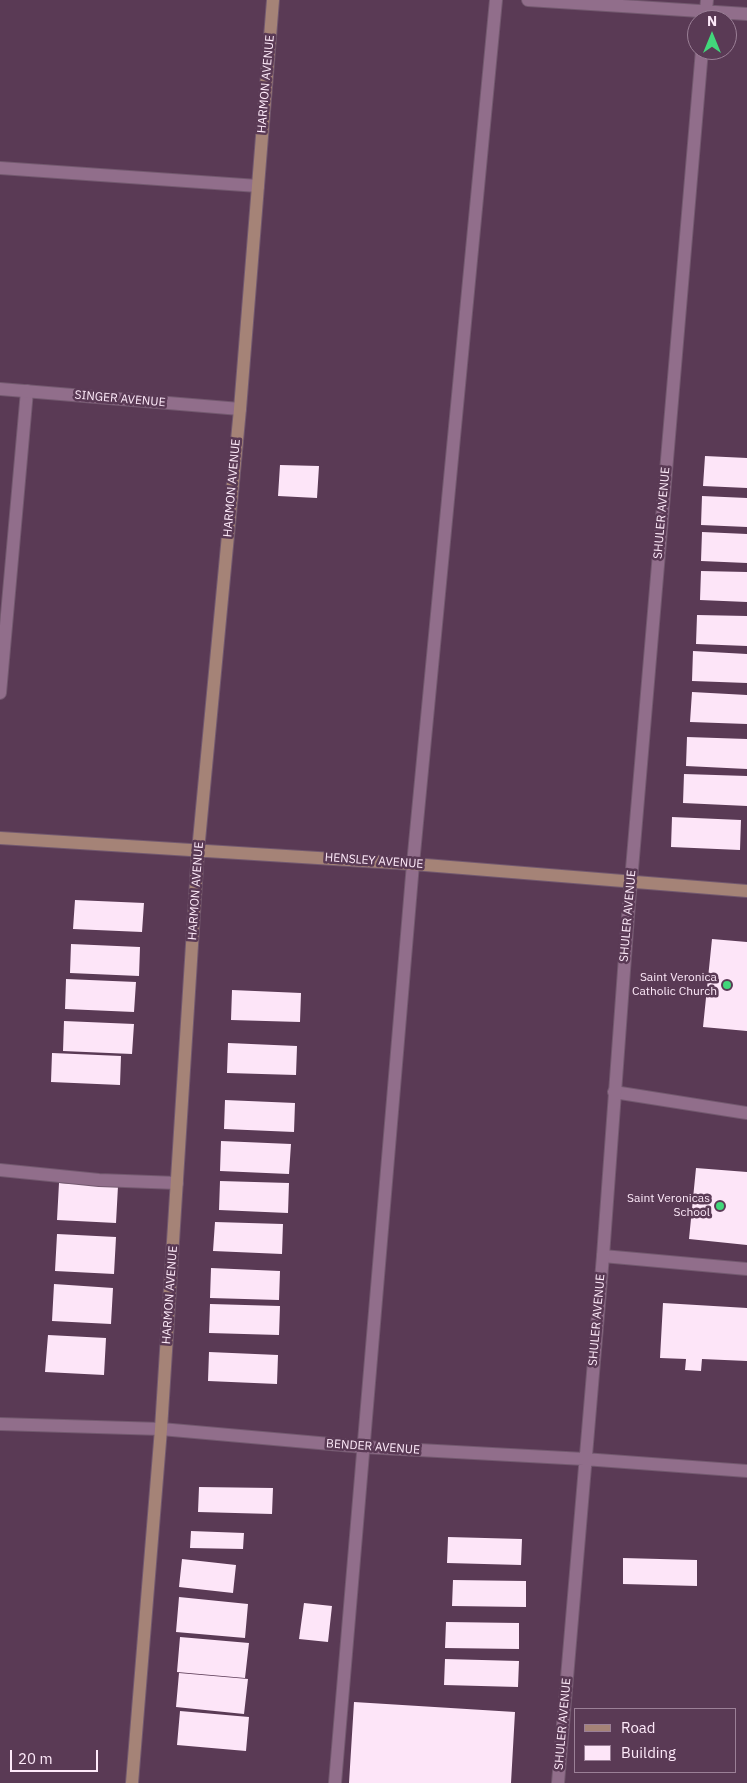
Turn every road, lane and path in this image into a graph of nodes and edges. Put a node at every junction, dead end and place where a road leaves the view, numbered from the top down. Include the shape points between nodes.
1 (273, 0) edge
2 (496, 0) edge
3 (528, 0) edge
4 (706, 10) edge
5 (701, 60) edge
6 (0, 168) edge
7 (258, 186) junction
8 (0, 389) edge
9 (27, 391) junction
10 (240, 409) junction
11 (0, 693) edge
12 (0, 838) edge
13 (198, 851) junction
14 (413, 864) junction
15 (631, 883) junction
16 (747, 891) edge
17 (614, 1092) junction
18 (747, 1113) edge
19 (0, 1170) edge
20 (177, 1183) junction
21 (603, 1256) junction
22 (747, 1269) edge
23 (0, 1424) edge
24 (161, 1429) junction
25 (364, 1447) junction
26 (584, 1459) junction
27 (747, 1471) edge
28 (132, 1783) edge
29 (335, 1783) edge
30 (558, 1783) edge

1 - 7 street, HARMON AVENUE
2 - 14 street
3 - 4 street
5 - 15 street, SHULER AVENUE
6 - 7 street
7 - 10 street, HARMON AVENUE
8 - 9 street, SINGER AVENUE
9 - 10 street, SINGER AVENUE
9 - 11 street
10 - 13 street, HARMON AVENUE
12 - 13 street, HENSLEY AVENUE
13 - 14 street, HENSLEY AVENUE
13 - 20 street, HARMON AVENUE
14 - 15 street, HENSLEY AVENUE
14 - 25 street
15 - 16 street, HENSLEY AVENUE
15 - 17 street, SHULER AVENUE
17 - 18 street
17 - 21 street, SHULER AVENUE
19 - 20 street via 99,1180
20 - 24 street, HARMON AVENUE
21 - 22 street
21 - 26 street, SHULER AVENUE
23 - 24 street, BENDER AVENUE
24 - 25 street, BENDER AVENUE
24 - 28 street, HARMON AVENUE
25 - 26 street, BENDER AVENUE
25 - 29 street
26 - 27 street, BENDER AVENUE
26 - 30 street, SHULER AVENUE

